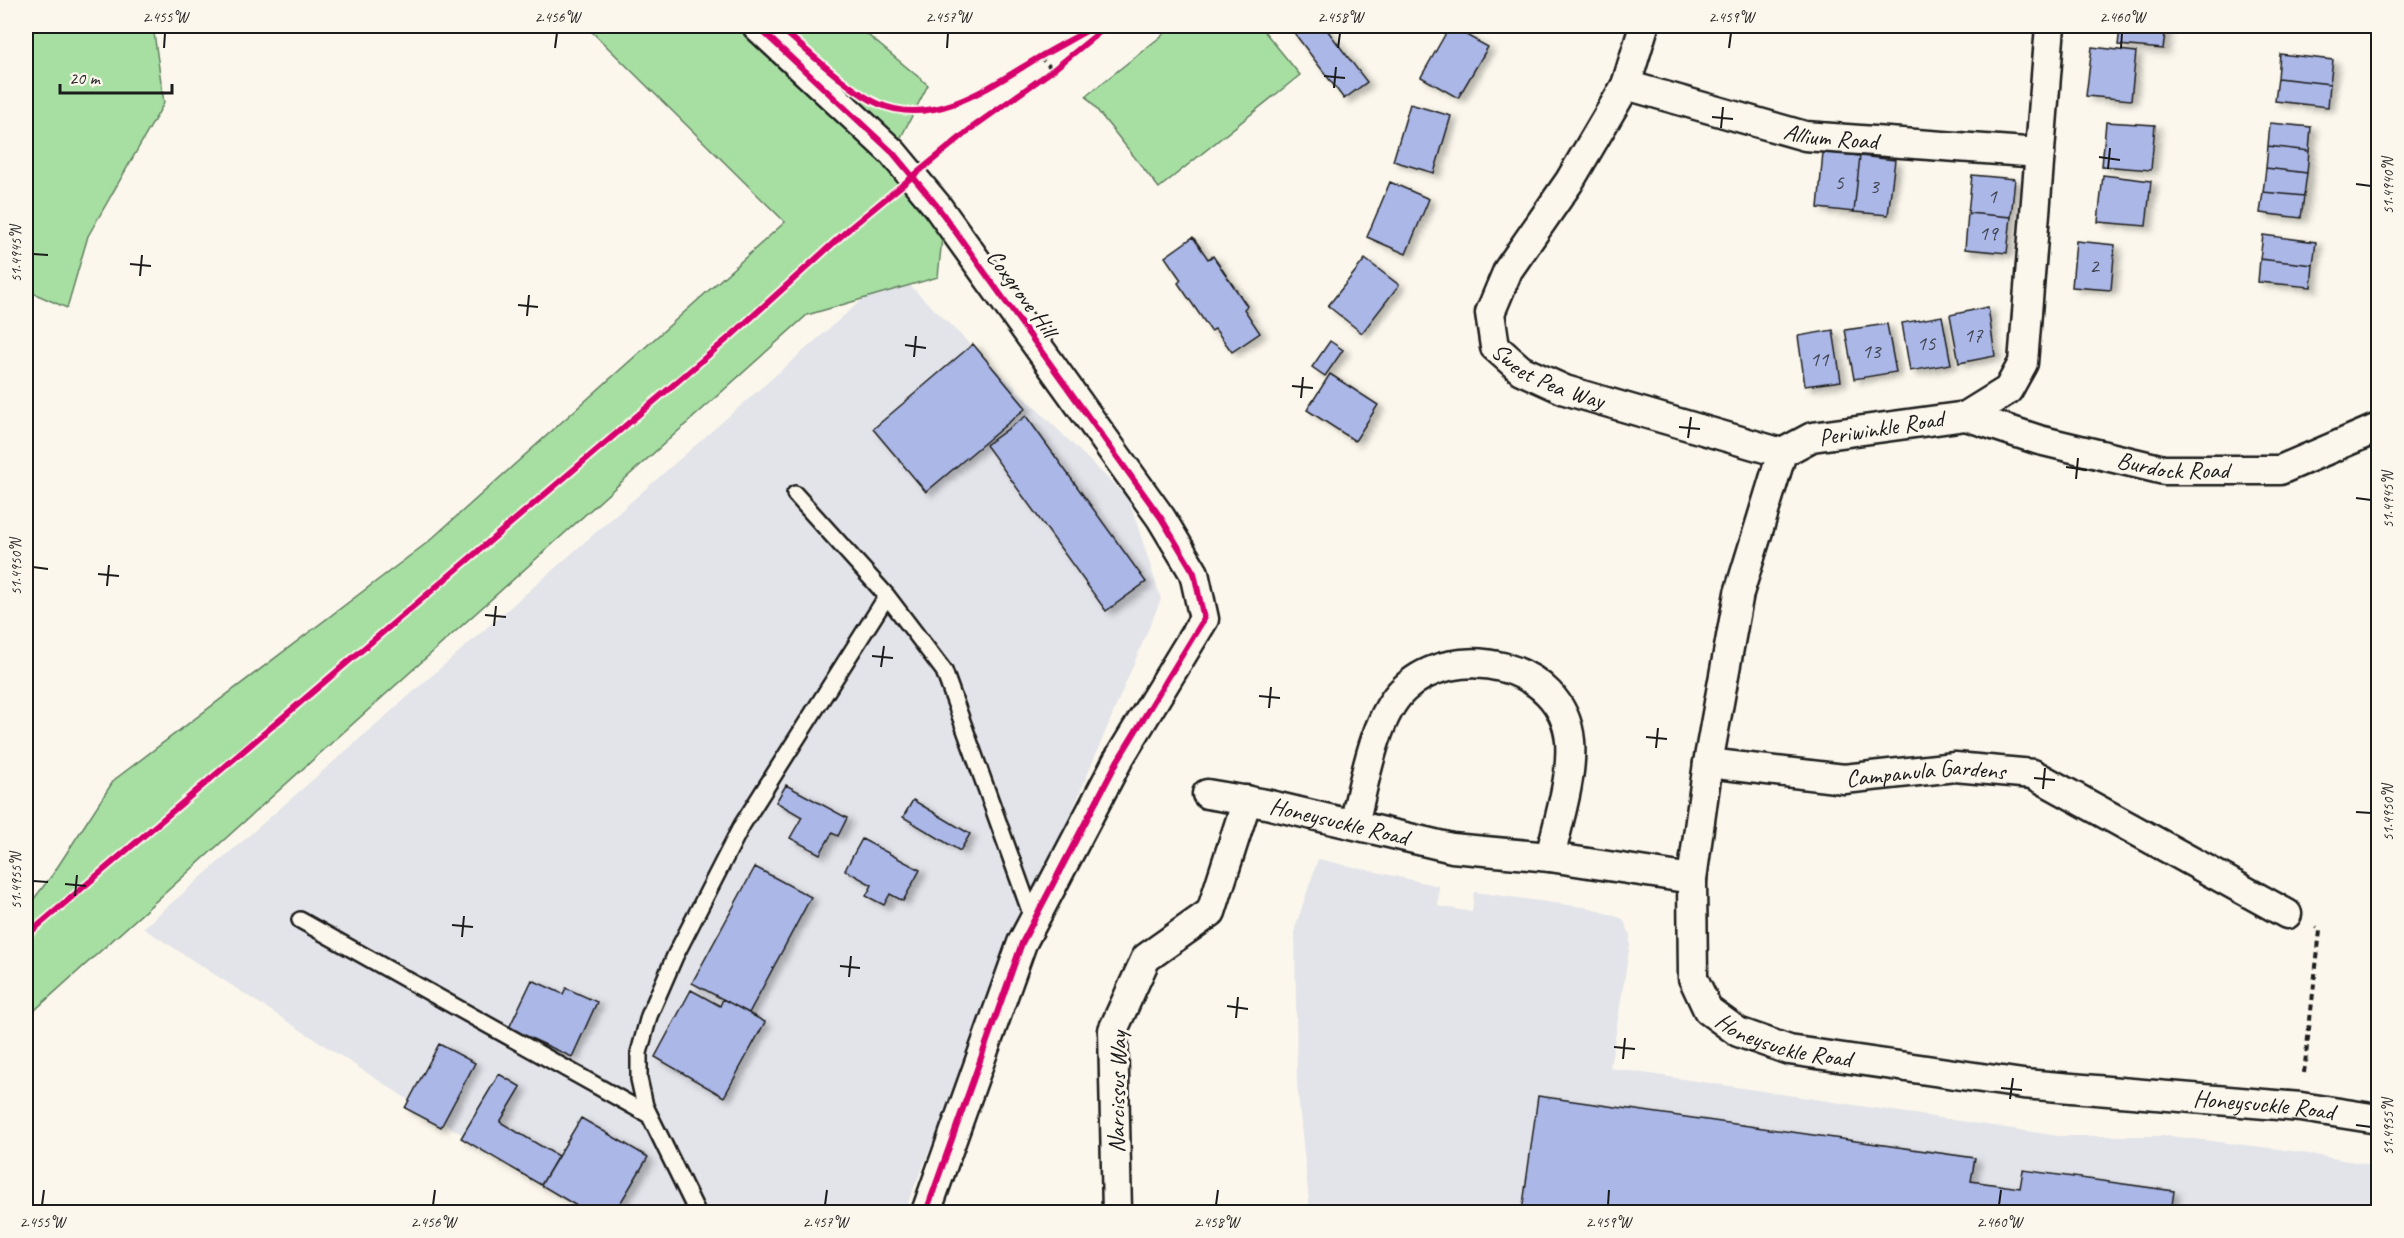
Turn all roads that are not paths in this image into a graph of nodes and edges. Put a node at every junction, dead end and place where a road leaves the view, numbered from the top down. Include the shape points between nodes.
1 (757, 26) edge
2 (1644, 26) edge
3 (2050, 26) edge
4 (1626, 85) junction
5 (2040, 153) junction
6 (1966, 416) junction
7 (2379, 428) edge
8 (1782, 453) junction
9 (795, 494) dead end
10 (887, 596) junction
11 (1708, 763) junction
12 (1207, 794) dead end
13 (1247, 800) junction
14 (1354, 824) junction
15 (1550, 857) junction
16 (1692, 879) junction
17 (2287, 914) road end
18 (300, 920) dead end
19 (1034, 922) junction
20 (649, 1115) junction
21 (2379, 1119) edge
22 (697, 1212) edge
23 (926, 1212) edge
24 (1117, 1212) edge

1 - 19 street, Coxgrove Hill via 893,153 937,206 1161,518 1194,573 1204,619 1118,760
2 - 4 street, Sweet Pea Way
3 - 5 street, Periwinkle Road
4 - 5 street, Allium Road via 1805,136
4 - 8 street, Sweet Pea Way via 1569,182 1508,270 1490,314 1495,347 1521,370 1565,390
5 - 6 street, Periwinkle Road via 2023,363 2008,390
6 - 7 street, Burdock Road via 2039,440 2164,470 2280,471
6 - 8 street, Periwinkle Road via 1812,437
8 - 11 street via 1740,593
9 - 10 lane
10 - 19 lane via 944,671
10 - 20 lane via 742,825 675,957 649,1016 639,1053 639,1079
11 - 16 street
11 - 17 street, Campanula Gardens via 1844,779 1954,767 2033,774
12 - 13 street, Honeysuckle Road
13 - 14 street, Honeysuckle Road
13 - 24 street, Narcissus Way via 1211,912 1146,958 1113,1030
14 - 15 street, Honeysuckle Road via 1452,848
14 - 15 street via 1386,713 1403,689 1428,671 1457,663 1491,664 1524,674 1546,690 1563,712 1570,741 1567,779
15 - 16 street, Honeysuckle Road
16 - 21 street, Honeysuckle Road via 1693,978 1708,1010 1738,1032 1789,1050 2023,1084 2301,1107
18 - 20 lane
19 - 23 street via 1022,944
20 - 22 lane

